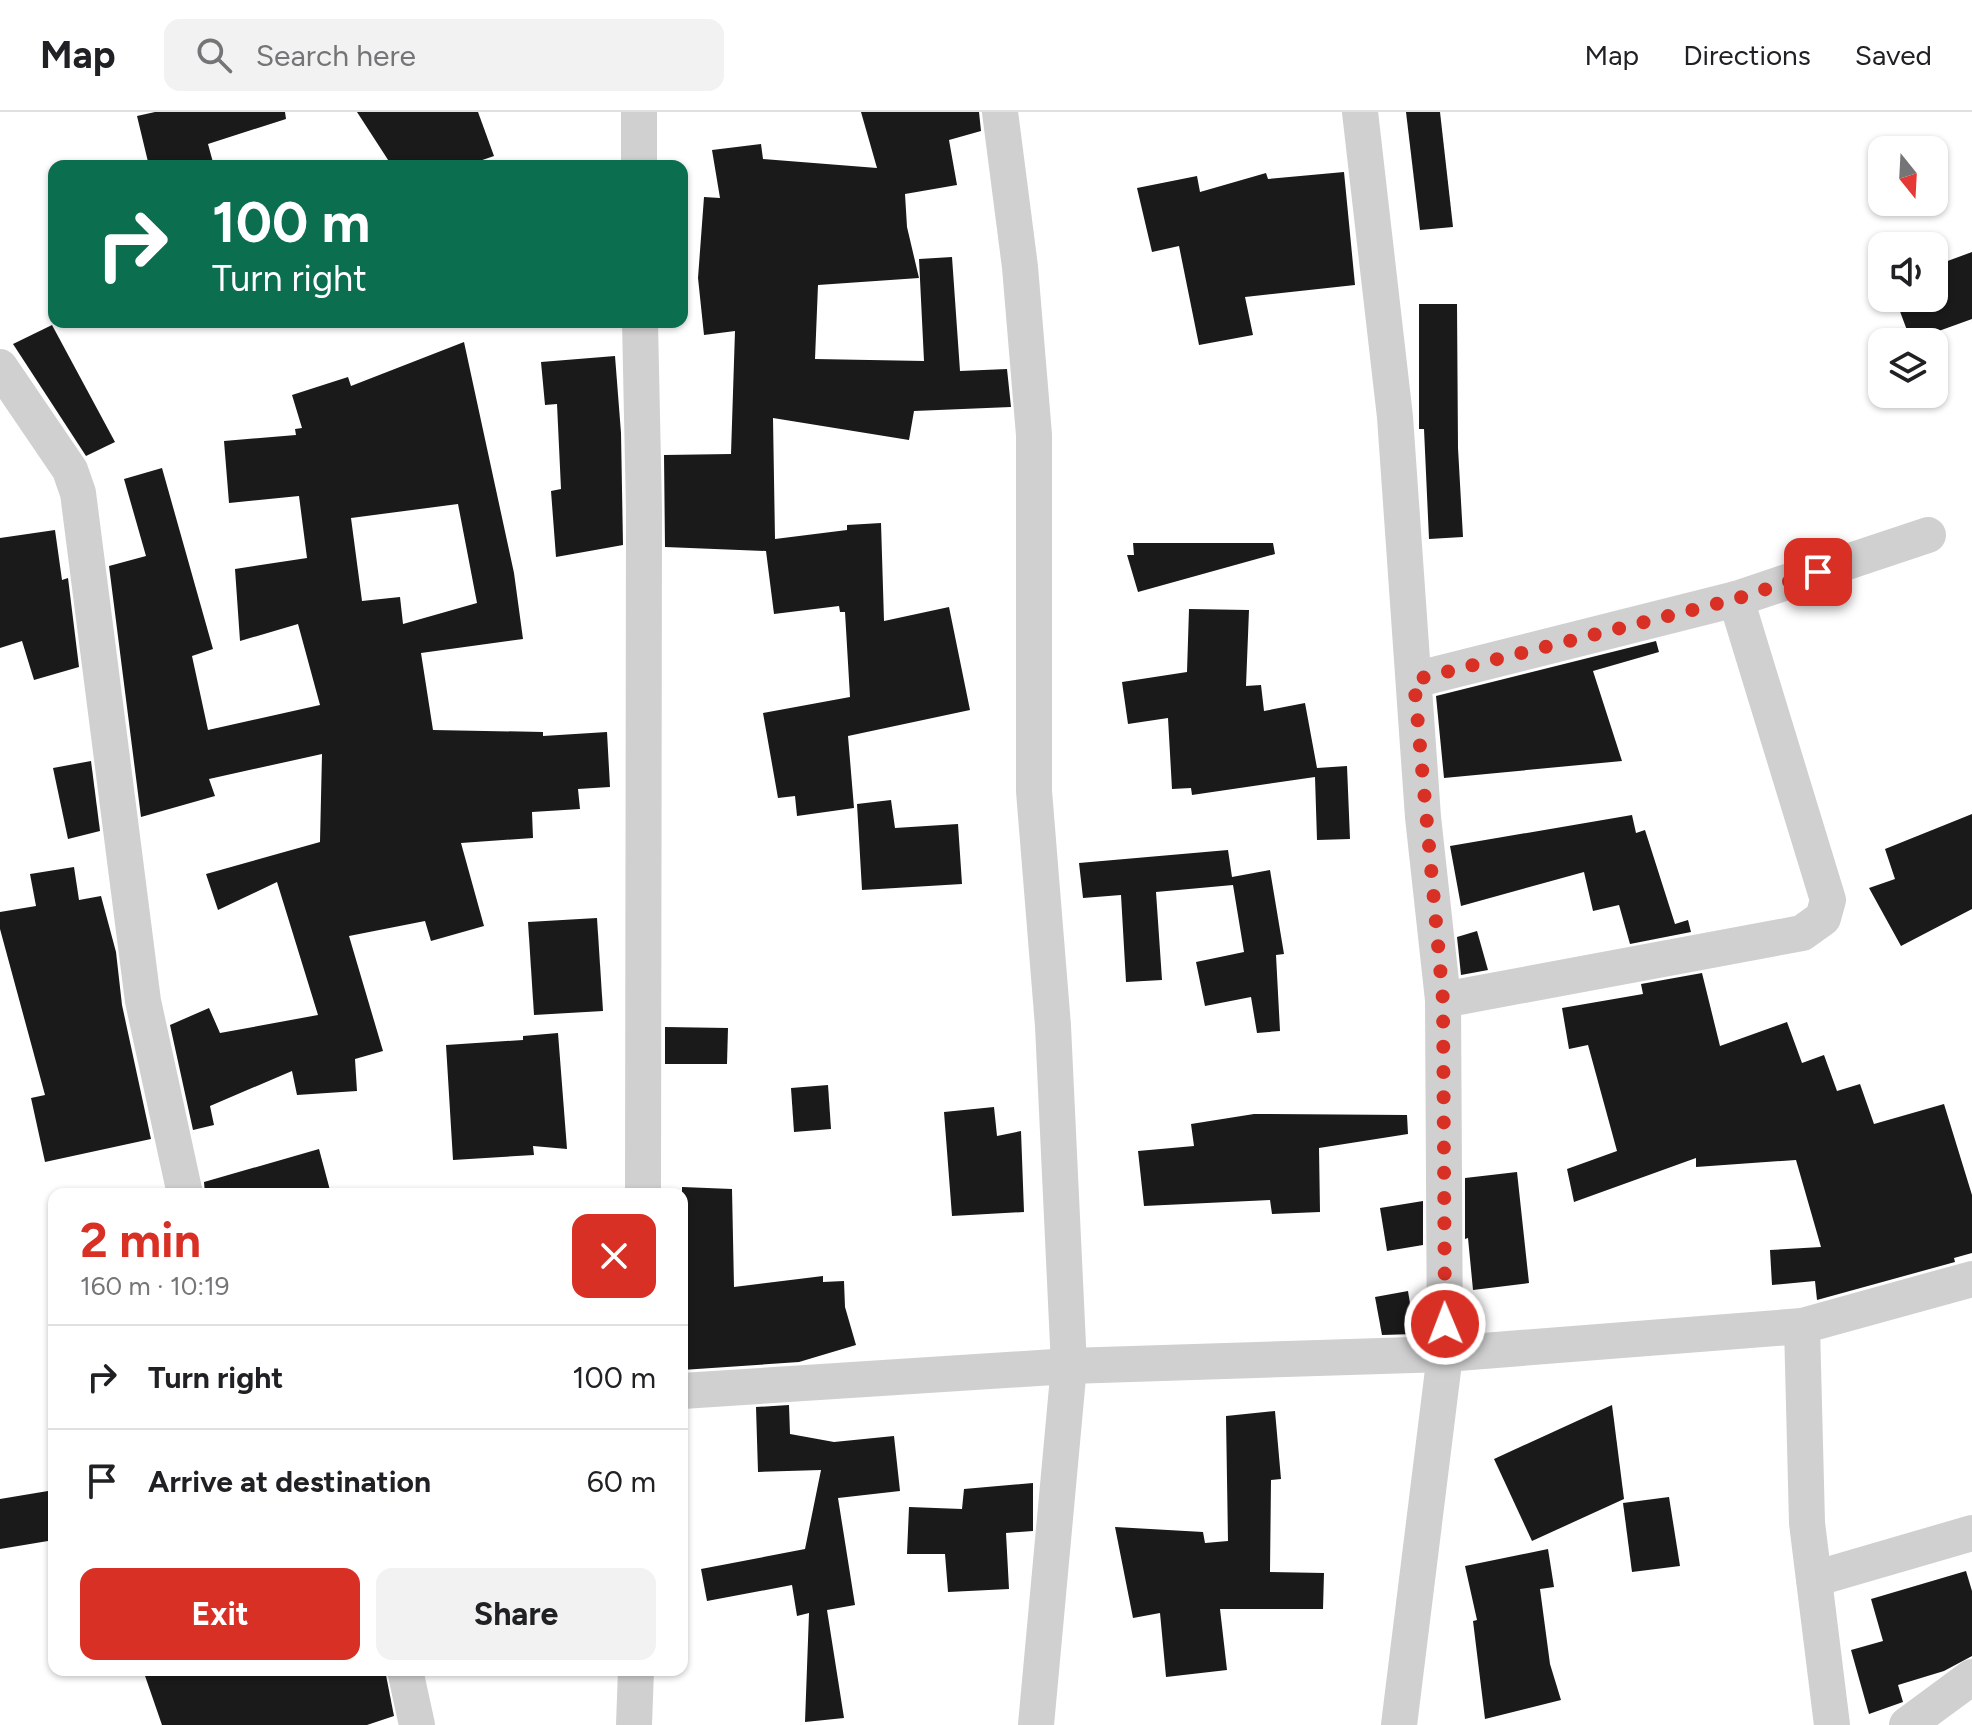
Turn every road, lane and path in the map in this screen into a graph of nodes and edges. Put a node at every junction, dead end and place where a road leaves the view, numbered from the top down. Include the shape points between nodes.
1 (639, 112) edge
2 (1000, 112) edge
3 (1360, 112) edge
4 (639, 160) edge
5 (640, 328) edge
6 (0, 367) edge
7 (1928, 535) dead end
8 (1736, 599) junction
9 (1414, 680) junction
10 (1443, 1000) junction
11 (184, 1188) edge
12 (643, 1188) edge
13 (1972, 1279) edge
14 (1802, 1326) junction
15 (1445, 1354) junction
16 (1069, 1366) junction
17 (688, 1391) edge
18 (1972, 1533) edge
19 (1814, 1579) junction
20 (406, 1676) edge
21 (636, 1676) edge
22 (1972, 1677) edge
23 (417, 1725) edge
24 (634, 1725) edge
25 (1036, 1725) edge
26 (1399, 1725) edge
27 (1832, 1725) edge
28 (1907, 1725) edge

1 - 4 street
2 - 16 street via 1034,435 1034,791 1053,1026
3 - 9 street via 1395,417
5 - 12 street
6 - 11 street via 70,470 78,493 143,1001
7 - 8 street
8 - 9 street
8 - 10 street via 1828,900 1823,918 1802,933
9 - 10 street
10 - 15 street
13 - 14 street
14 - 15 street
14 - 19 street via 1807,1523
15 - 16 street
15 - 26 street
16 - 17 street
16 - 25 street
18 - 19 street
19 - 27 street
20 - 23 street
21 - 24 street
22 - 28 street

